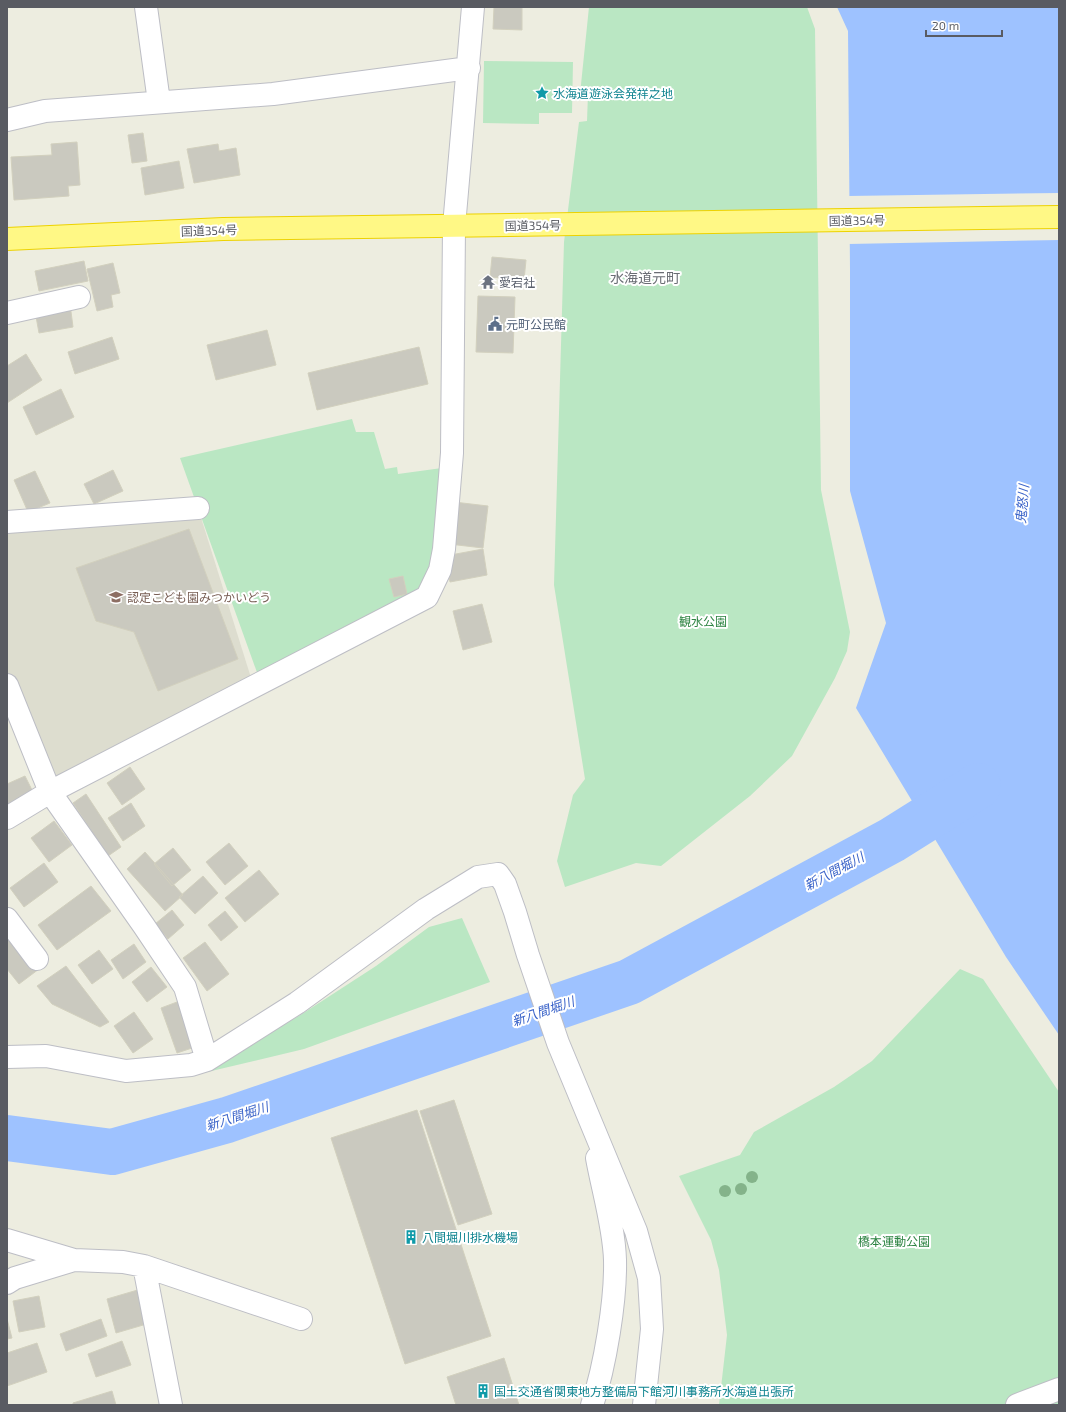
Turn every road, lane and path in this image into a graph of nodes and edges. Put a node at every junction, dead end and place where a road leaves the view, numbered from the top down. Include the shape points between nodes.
1 (146, 7) edge
2 (473, 7) edge
3 (469, 68) junction
4 (159, 102) junction
5 (7, 120) edge
6 (1059, 217) edge
7 (454, 226) junction
8 (7, 239) edge
9 (79, 297) dead end
10 (7, 314) edge
11 (198, 508) dead end
12 (7, 522) edge
13 (7, 685) edge
14 (50, 792) junction
15 (7, 818) edge
16 (7, 919) edge
17 (37, 959) dead end
18 (7, 1057) edge
19 (207, 1060) junction
20 (591, 1119) junction
21 (7, 1240) edge
22 (74, 1260) junction
23 (144, 1266) junction
24 (7, 1283) edge
25 (301, 1319) dead end
26 (1059, 1389) edge
27 (171, 1405) edge
28 (592, 1405) edge
29 (644, 1405) edge
30 (1017, 1405) edge

1 - 4 street
2 - 3 street
3 - 4 street via 273,94
3 - 7 street
4 - 5 street via 45,111
6 - 7 highway, 国道354号
7 - 8 highway, 国道354号 via 223,229
7 - 14 street via 452,453 443,556 440,570 427,597
9 - 10 street
11 - 12 street
13 - 14 street
14 - 15 street
14 - 19 street via 184,987
16 - 17 street
18 - 19 street via 46,1056 126,1071 191,1065
19 - 20 street via 297,1003 426,909 478,877 498,874 505,884 515,912 558,1044
20 - 28 street via 615,1260 609,1329 598,1389
20 - 29 street via 636,1231 649,1278 652,1329
21 - 22 street
22 - 23 street via 122,1262
22 - 24 street via 15,1278
23 - 25 street
23 - 27 street
26 - 30 street

